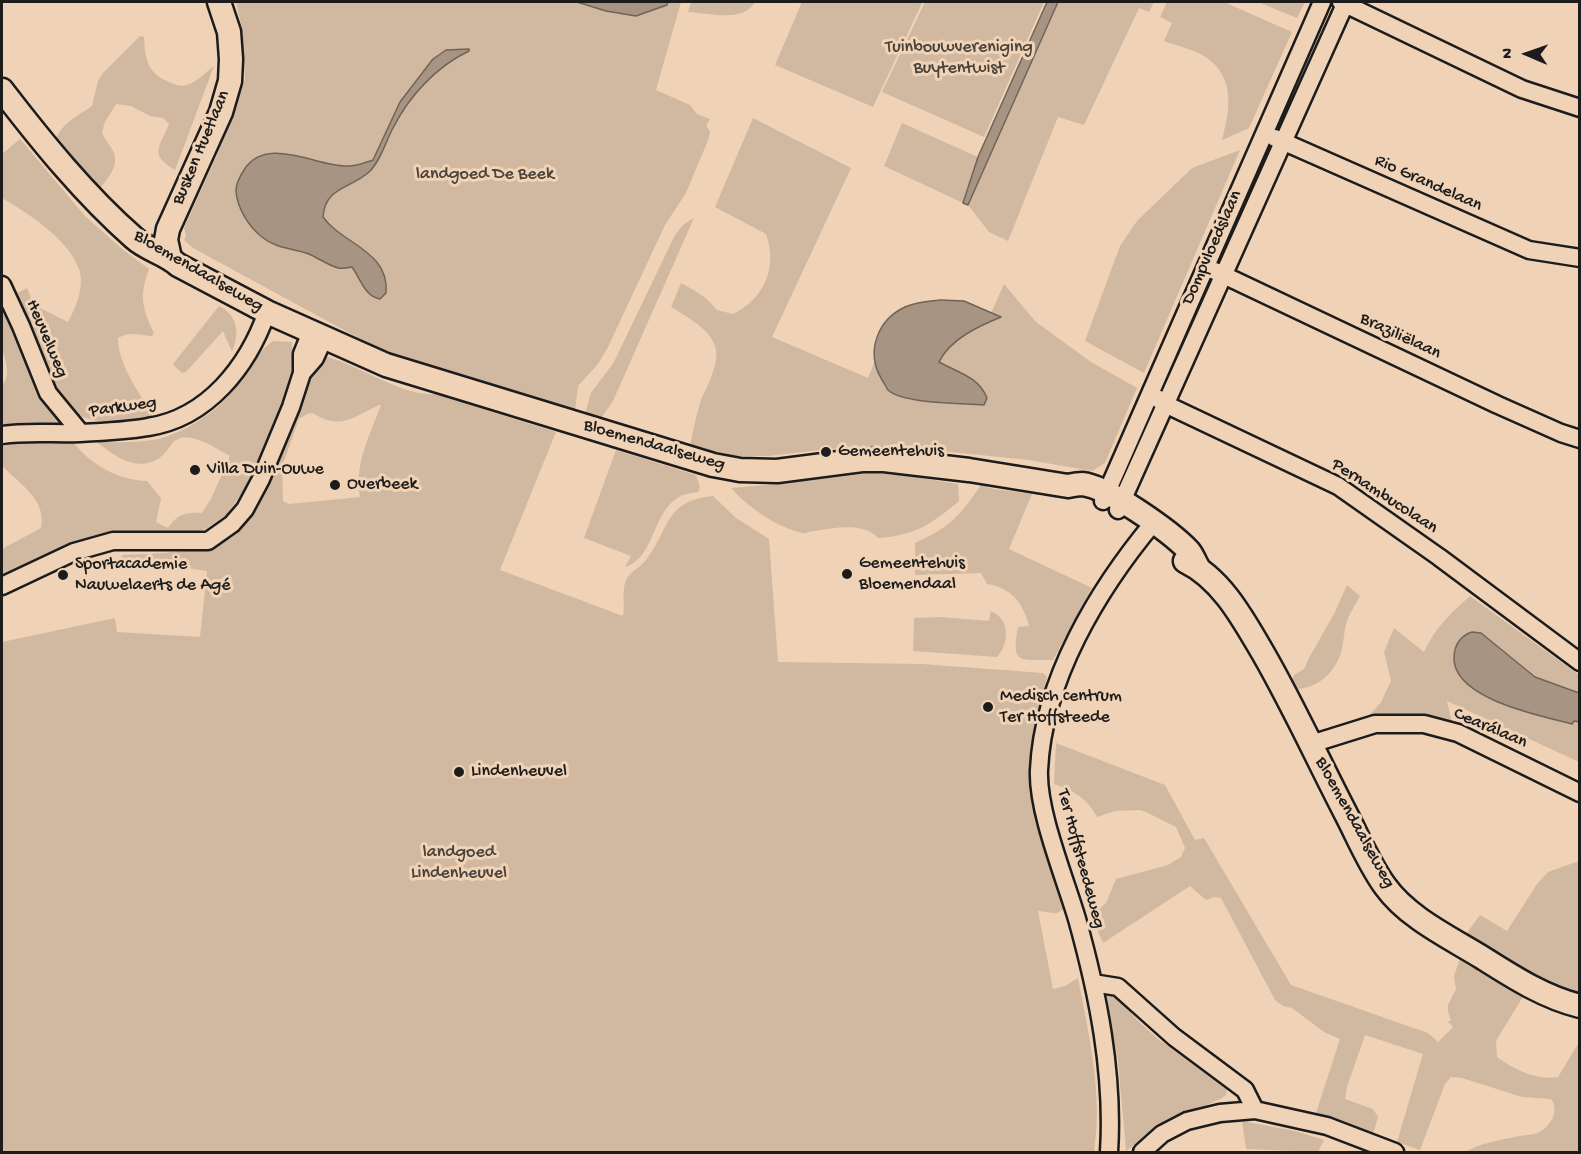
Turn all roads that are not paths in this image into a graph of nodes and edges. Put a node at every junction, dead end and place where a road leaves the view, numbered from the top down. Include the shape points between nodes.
1 (219, 2) edge
2 (1322, 2) edge
3 (1344, 2) edge
4 (2, 90) edge
5 (1580, 108) edge
6 (1264, 134) junction
7 (1283, 142) junction
8 (170, 258) junction
9 (1580, 258) edge
10 (1205, 266) junction
11 (1223, 275) junction
12 (2, 285) edge
13 (267, 312) junction
14 (317, 335) junction
15 (1149, 393) junction
16 (1165, 404) junction
17 (81, 433) junction
18 (2, 435) edge
19 (1580, 439) edge
20 (1112, 502) junction
21 (1151, 527) junction
22 (2, 586) edge
23 (1580, 662) edge
24 (1311, 744) junction
25 (1580, 793) edge
26 (1093, 983) junction
27 (1580, 1006) edge
28 (1255, 1110) junction
29 (1109, 1152) edge
30 (1142, 1152) edge
31 (1395, 1152) edge

1 - 8 street, Busken Huetlaan via 229,32 230,81 221,112 168,229
2 - 6 street, Dompvloedslaan
3 - 5 street via 1522,88
3 - 7 street, Dompvloedslaan
4 - 8 street, Bloemendaalseweg via 101,209 138,241
6 - 7 street, Rio Grandelaan
6 - 10 street, Dompvloedslaan
7 - 9 street, Rio Grandelaan via 1529,250
7 - 11 street, Dompvloedslaan
8 - 13 street, Bloemendaalseweg
10 - 11 street, Braziliëlaan
10 - 15 street, Dompvloedslaan
11 - 16 street, Dompvloedslaan
11 - 19 street, Braziliëlaan via 1498,405
12 - 17 street, Heuvelweg via 48,393
13 - 14 street, Bloemendaalseweg
13 - 17 street, Parkweg via 247,356 232,377 194,410 149,427
14 - 20 street, Bloemendaalseweg via 396,368 713,465 777,471 884,460 1068,486
14 - 22 street via 315,358 302,373 256,489 232,525 208,541 113,541 74,552
15 - 16 street, Pernambucolaan
15 - 20 street, Dompvloedslaan
16 - 20 street, Dompvloedslaan
16 - 23 street, Pernambucolaan via 1338,486
17 - 18 street, Parkweg
20 - 21 street, Bloemendaalseweg
21 - 24 street, Bloemendaalseweg via 1170,533 1233,604
21 - 26 street, Ter Hoffsteedeweg via 1098,598 1062,672 1044,731 1039,772 1044,812
24 - 25 street, Cearálaan via 1375,724 1424,724 1458,733
24 - 27 street, Bloemendaalseweg via 1385,886 1404,906 1529,987
26 - 28 street via 1118,987 1174,1037 1245,1090
26 - 29 street, Ter Hoffsteedeweg via 1106,1053
28 - 30 street via 1187,1121 1162,1134
28 - 31 street via 1327,1126

